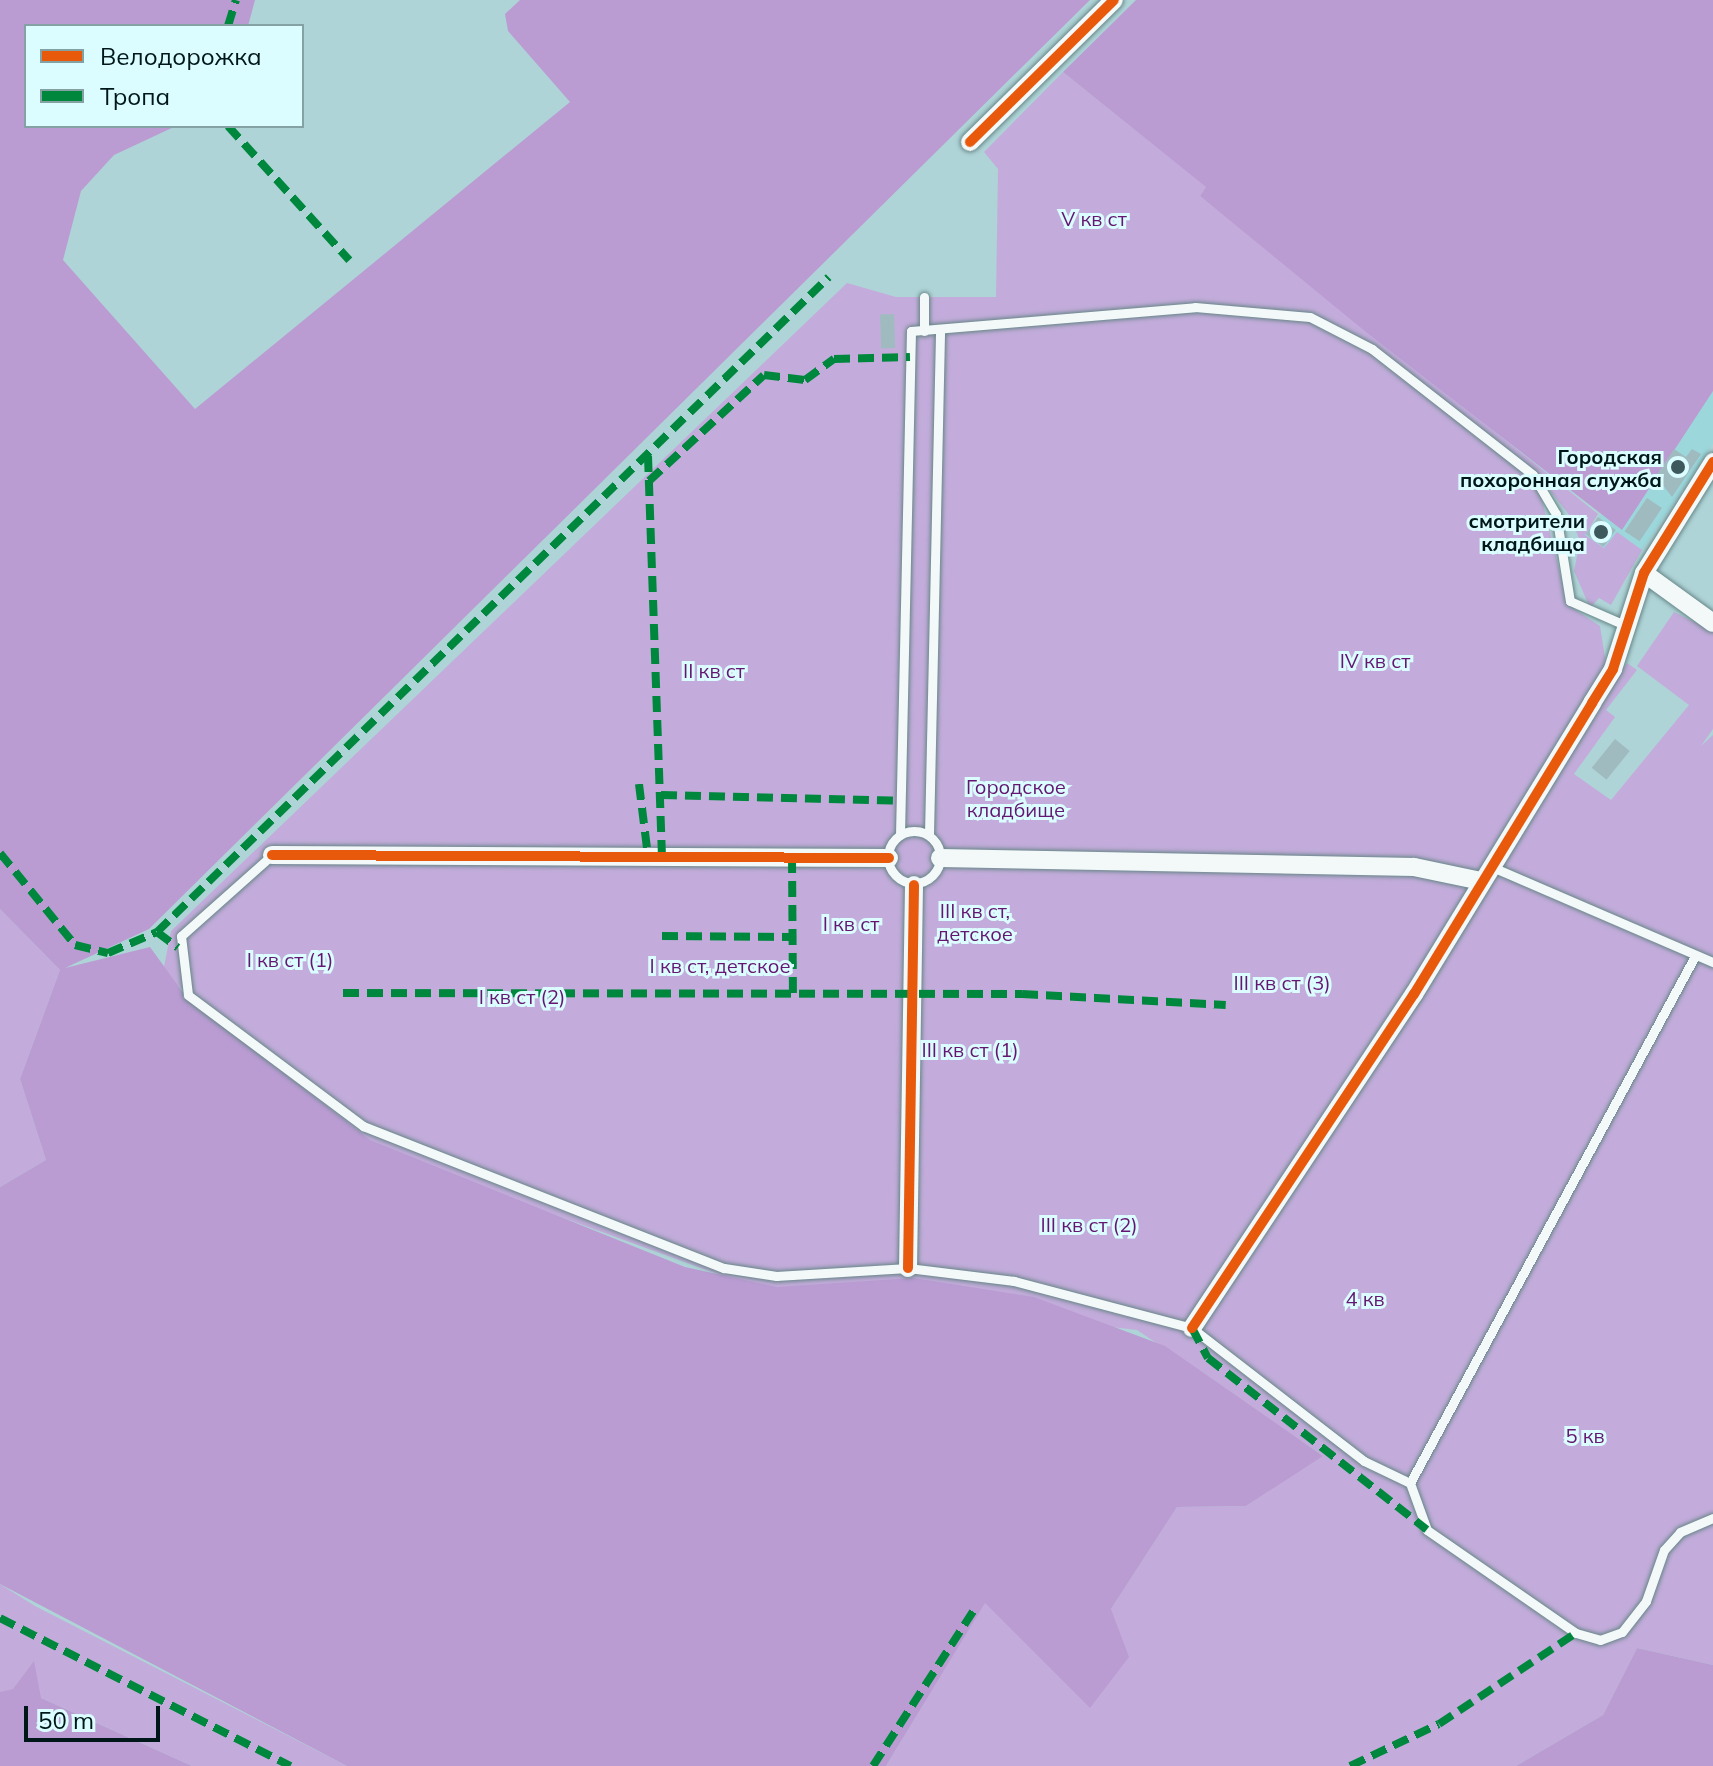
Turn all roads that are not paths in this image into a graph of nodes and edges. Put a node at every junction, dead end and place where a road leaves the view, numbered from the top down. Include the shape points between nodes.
1 (1114, 0) edge
2 (970, 142) dead end
3 (924, 297) dead end
4 (924, 331) junction
5 (940, 332) junction
6 (1713, 462) edge
7 (1644, 573) junction
8 (1713, 623) edge
9 (1625, 625) junction
10 (929, 834) junction
11 (900, 835) junction
12 (272, 855) joint
13 (889, 858) junction
14 (940, 858) junction
15 (1487, 874) junction
16 (914, 885) junction
17 (1695, 956) junction
18 (1713, 962) edge
19 (908, 1268) junction
20 (1192, 1328) junction
21 (1410, 1483) junction
22 (1713, 1518) edge

1 - 2 street
3 - 4 lane
4 - 5 lane
4 - 11 lane via 911,331
5 - 9 lane via 1195,307 1310,317 1372,349 1533,475 1556,514 1570,601
5 - 10 lane
6 - 7 street
7 - 8 street
7 - 9 street
9 - 15 street via 1613,669
10 - 11 lane
10 - 14 lane
11 - 13 lane
12 - 13 street
12 - 19 lane via 181,936 188,995 363,1126 724,1268 776,1276
13 - 16 lane via 893,872
14 - 15 street via 1414,867
14 - 16 lane via 930,879
15 - 17 lane
15 - 20 street
16 - 19 street
17 - 18 lane
17 - 21 lane
19 - 20 lane via 1014,1281
20 - 21 lane via 1364,1461
21 - 22 lane via 1427,1530 1542,1612 1600,1640 1635,1620 1664,1550 1680,1532

